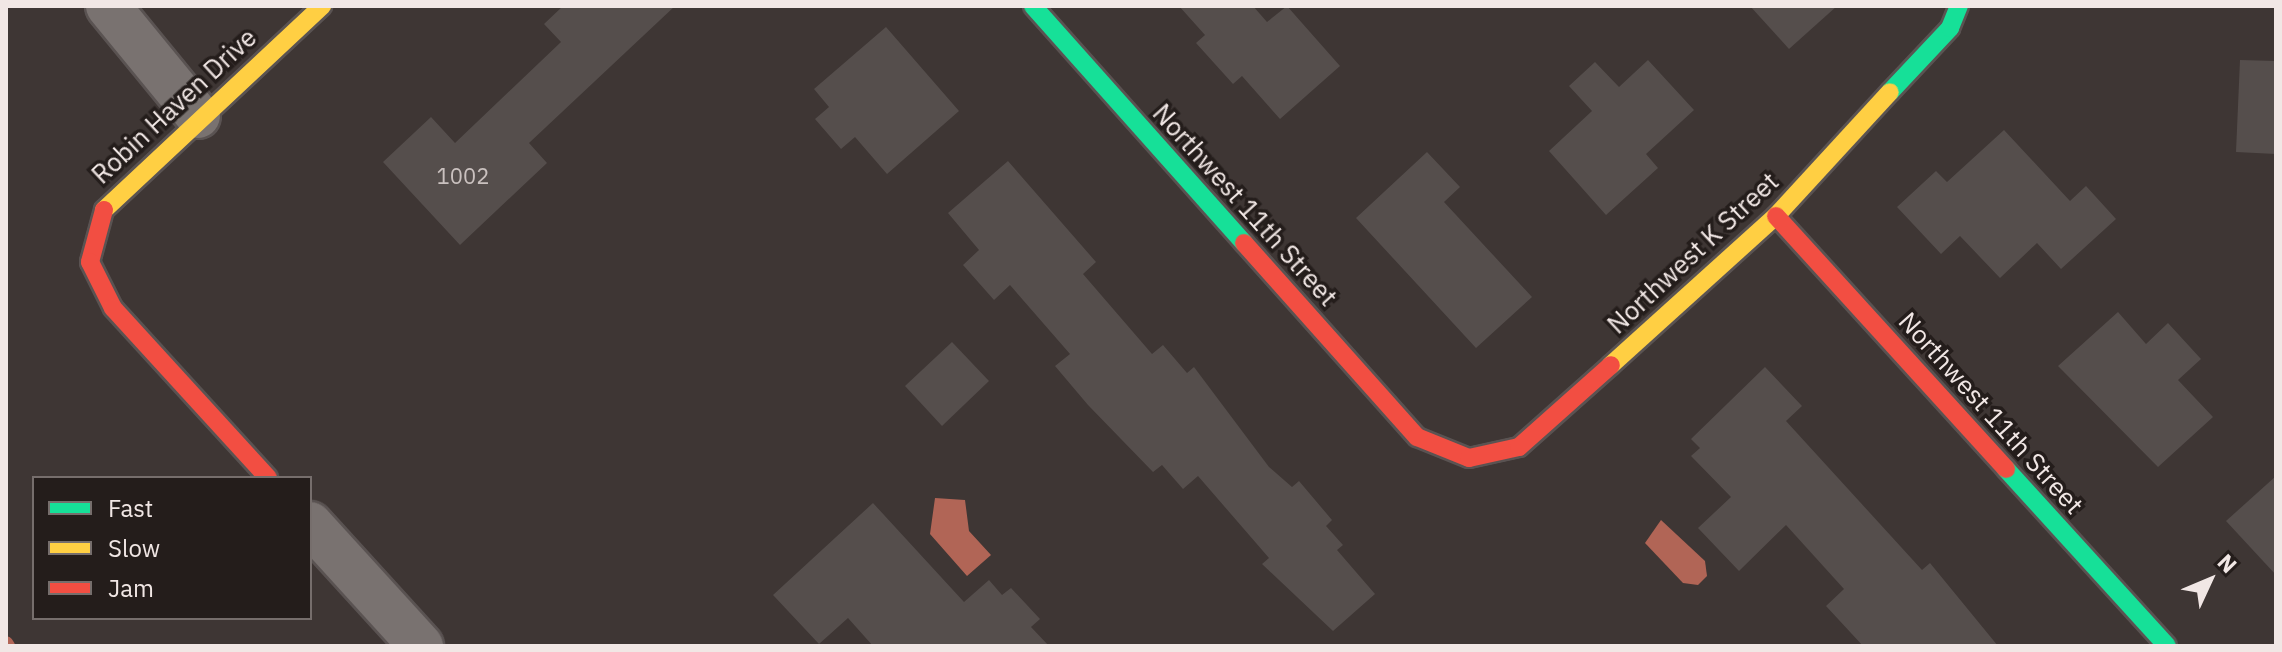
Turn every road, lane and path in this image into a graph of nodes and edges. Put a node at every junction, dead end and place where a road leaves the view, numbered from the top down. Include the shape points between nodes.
1 (108, 6) edge
2 (322, 6) edge
3 (1033, 6) edge
4 (1959, 6) edge
5 (198, 116) junction
6 (1776, 216) junction
7 (1417, 437) joint
8 (266, 476) edge
9 (312, 526) edge
10 (421, 646) edge
11 (2167, 646) edge

1 - 5 street
2 - 5 street, Robin Haven Drive
3 - 7 street, Northwest 11th Street
4 - 6 street, Northwest K Street via 1950,28
5 - 8 street, Robin Haven Drive via 107,200 90,262 113,308
6 - 7 street, Northwest K Street via 1519,447 1469,458
6 - 11 street, Northwest 11th Street
9 - 10 street

